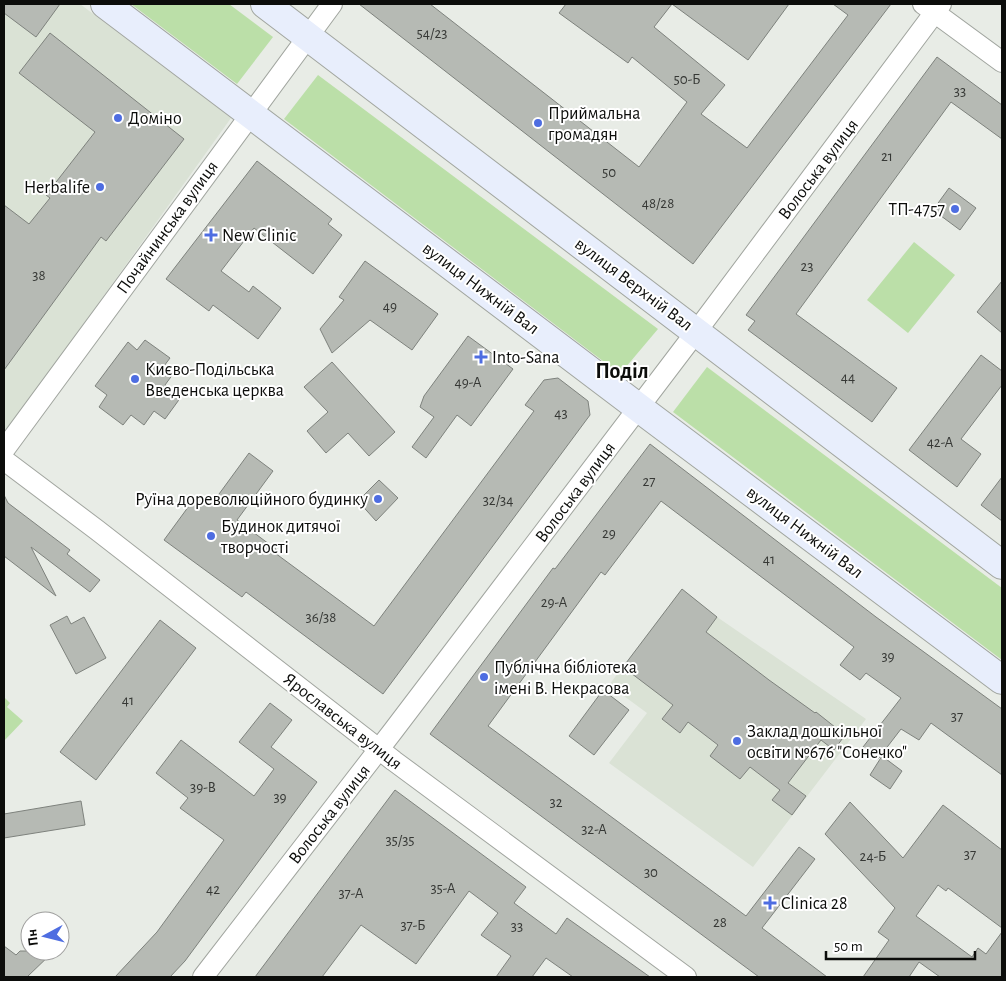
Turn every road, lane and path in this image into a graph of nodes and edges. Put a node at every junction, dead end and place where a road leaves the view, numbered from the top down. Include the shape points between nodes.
1 (105, 4) edge
2 (265, 4) edge
3 (332, 4) edge
4 (933, 7) edge
5 (308, 37) junction
6 (1002, 62) edge
7 (251, 113) junction
8 (696, 332) junction
9 (639, 408) junction
10 (4, 450) edge
11 (4, 460) edge
12 (1002, 565) edge
13 (1002, 680) edge
14 (379, 749) junction
15 (203, 977) edge
16 (686, 977) edge

1 - 7 main road, вулиця Нижній Вал
2 - 5 main road, вулиця Верхній Вал
3 - 5 street, Почайнинська вулиця
4 - 6 street
4 - 8 street, Волоська вулиця
5 - 7 street, Почайнинська вулиця
5 - 8 main road, вулиця Верхній Вал
7 - 9 main road, вулиця Нижній Вал
7 - 10 street, Почайнинська вулиця
8 - 9 street, Волоська вулиця
8 - 12 main road, вулиця Верхній Вал
9 - 13 main road, вулиця Нижній Вал
9 - 14 street, Волоська вулиця
11 - 14 street, Ярославська вулиця
14 - 15 street, Волоська вулиця
14 - 16 street, Ярославська вулиця

